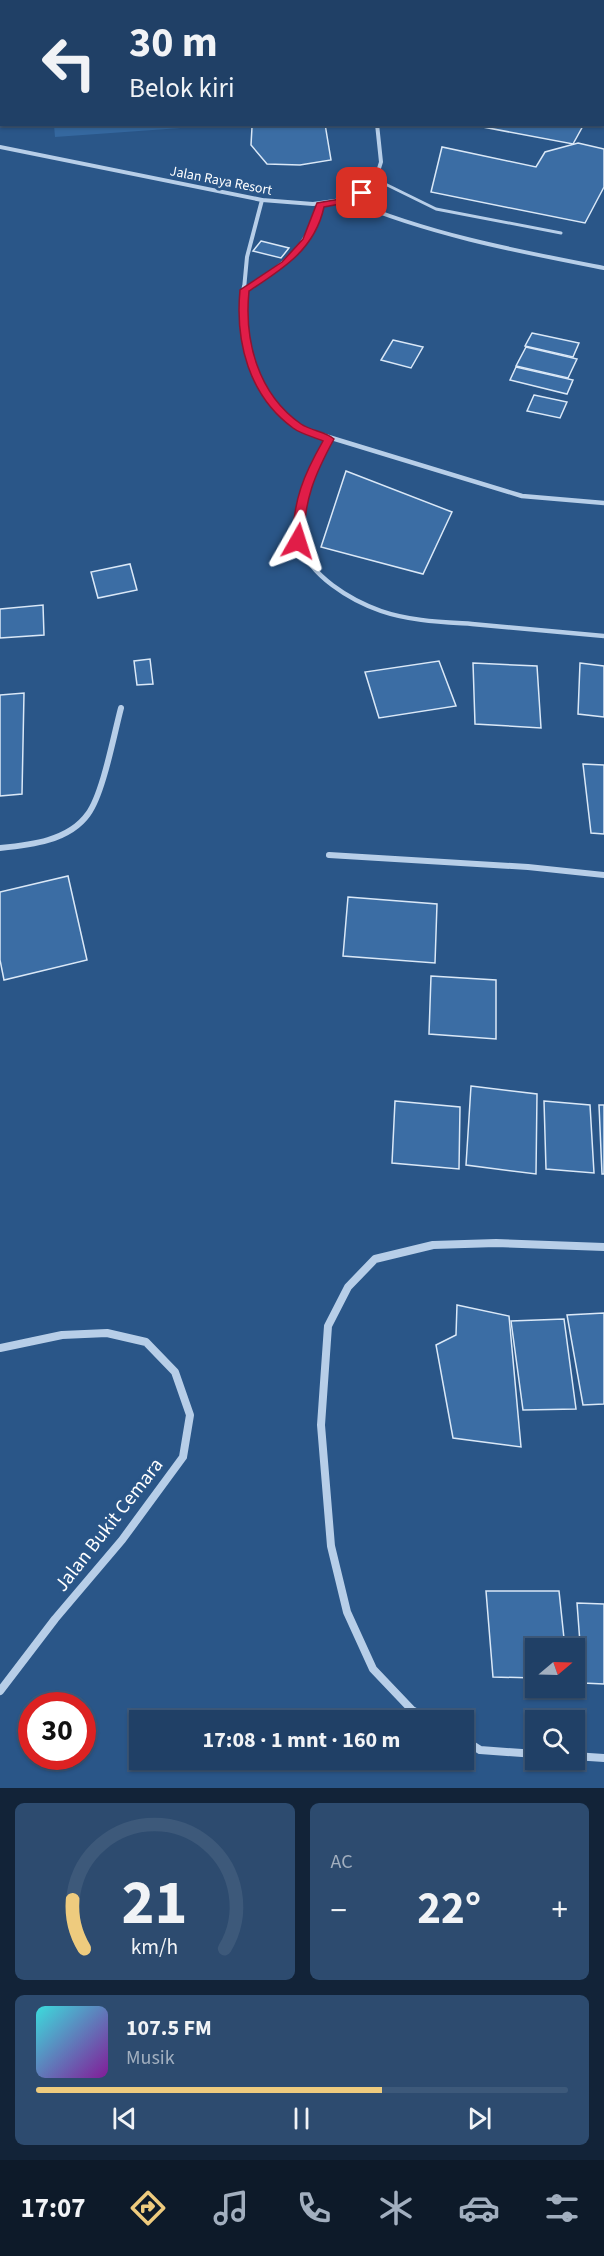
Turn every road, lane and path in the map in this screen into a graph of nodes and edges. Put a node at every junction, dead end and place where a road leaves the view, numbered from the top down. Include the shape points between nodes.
1 (377, 126) edge
2 (0, 147) edge
3 (377, 180) junction
4 (262, 200) junction
5 (348, 200) junction
6 (320, 205) junction
7 (561, 233) dead end
8 (604, 268) edge
9 (244, 290) junction
10 (329, 439) junction
11 (604, 503) edge
12 (604, 636) edge
13 (121, 708) dead end
14 (0, 848) edge
15 (329, 855) dead end
16 (604, 874) edge
17 (604, 1247) edge
18 (0, 1348) edge
19 (0, 1691) edge
20 (412, 1710) edge
21 (474, 1746) edge
22 (525, 1753) edge
23 (585, 1757) edge
24 (604, 1758) edge

1 - 3 street via 382,165
2 - 4 street, Jalan Raya Resort
3 - 5 street, Jalan Raya Resort
3 - 7 lane via 436,209
4 - 6 street, Jalan Raya Resort
4 - 9 street via 251,235
5 - 6 street, Jalan Raya Resort
5 - 8 street via 459,239
6 - 9 street via 307,240 285,264
9 - 10 street via 245,340 253,373 275,408 298,428
10 - 11 street via 522,496
10 - 12 street via 310,475 299,518 298,541 308,561 325,579 381,612 420,620
13 - 14 street via 90,813 71,831 36,844
15 - 16 street
17 - 20 street via 433,1245 375,1259 348,1287 328,1326 321,1425 331,1546 347,1612 373,1669
18 - 19 street, Jalan Bukit Cemara via 62,1335 107,1333 146,1342 175,1372 190,1415 183,1456 122,1540
21 - 22 street
23 - 24 street

